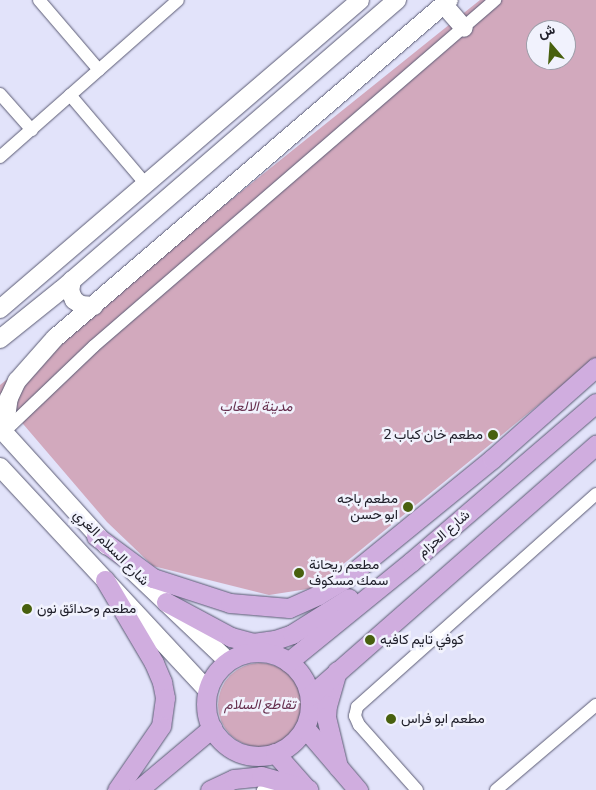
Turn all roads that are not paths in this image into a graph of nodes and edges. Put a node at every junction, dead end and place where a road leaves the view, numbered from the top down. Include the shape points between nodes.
1 (39, 0) edge
2 (178, 0) edge
3 (360, 0) edge
4 (397, 0) edge
5 (495, 0) edge
6 (446, 2) edge
7 (464, 28) junction
8 (99, 70) junction
9 (0, 94) edge
10 (70, 96) junction
11 (32, 130) junction
12 (0, 157) edge
13 (145, 183) junction
14 (72, 280) junction
15 (94, 306) junction
16 (0, 309) edge
17 (0, 339) edge
18 (593, 373) edge
19 (596, 403) edge
20 (2, 430) edge
21 (596, 445) edge
22 (0, 467) edge
23 (596, 494) edge
24 (96, 536) junction
25 (411, 562) junction
26 (105, 580) junction
27 (166, 602) junction
28 (229, 662) junction
29 (288, 662) junction
30 (338, 671) junction
31 (208, 691) junction
32 (310, 696) junction
33 (596, 705) edge
34 (212, 728) junction
35 (305, 728) junction
36 (275, 753) junction
37 (249, 756) junction
38 (338, 767) junction
39 (305, 789) edge
40 (117, 790) edge
41 (138, 790) edge
42 (203, 790) edge
43 (210, 790) edge
44 (263, 790) edge
45 (358, 790) edge
46 (417, 790) edge
47 (496, 790) edge

1 - 8 street
2 - 8 street
3 - 13 street
4 - 14 street
5 - 7 street
6 - 7 street
6 - 15 street
7 - 20 street via 101,339
8 - 10 street
9 - 11 street
10 - 11 street
10 - 13 street
11 - 12 street
13 - 16 street
14 - 15 street via 70,291 74,300 81,305
14 - 17 street
15 - 20 street via 55,338 17,381 9,398
18 - 24 main road via 345,579 318,596 289,608 230,603 153,578
19 - 25 main road, شارع الحزام
20 - 24 street, شارع السلام الغري
21 - 30 main road
22 - 26 street, شارع السلام الغري
23 - 46 street via 357,707 355,716 359,725
24 - 27 street, شارع السلام الغري
25 - 27 main road via 306,626 275,640 253,643 231,637
25 - 29 main road, شارع الحزام
26 - 31 street, شارع السلام الغري
26 - 40 main road via 154,662 165,698 160,726
27 - 28 street, شارع السلام الغري
28 - 29 main road via 258,652
28 - 31 main road via 216,674
29 - 32 main road via 306,682
30 - 32 main road
30 - 38 main road via 326,717
31 - 34 main road via 206,703
32 - 35 main road
33 - 47 street
34 - 37 main road via 227,746
34 - 41 main road
35 - 36 main road via 292,743
35 - 38 main road
36 - 37 main road
36 - 39 main road
37 - 42 main road
38 - 45 main road
39 - 43 main road via 261,776 246,776
39 - 44 street

